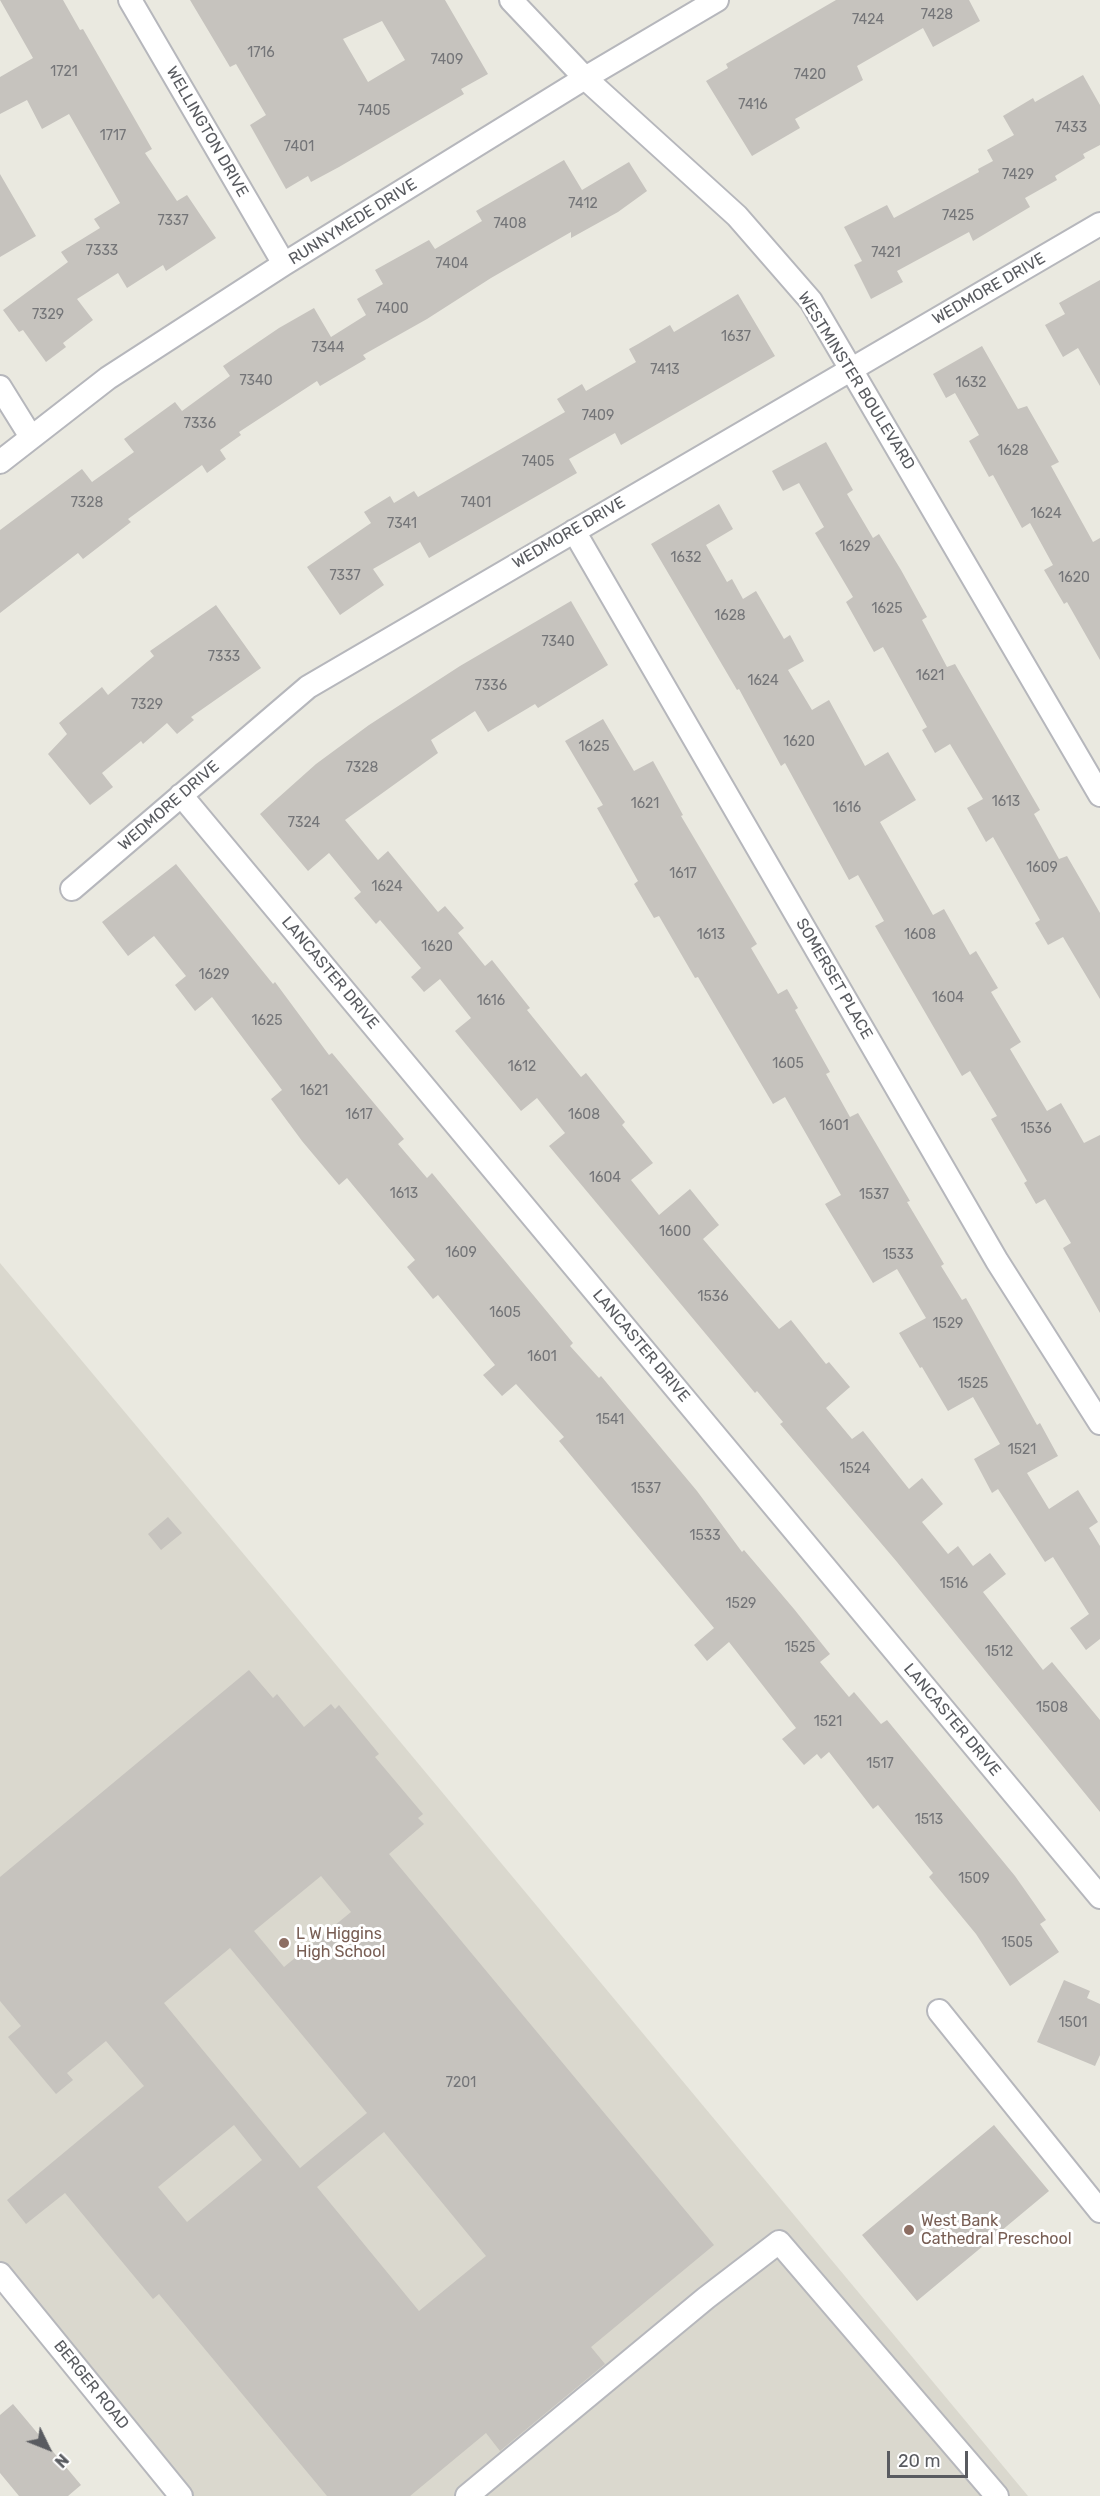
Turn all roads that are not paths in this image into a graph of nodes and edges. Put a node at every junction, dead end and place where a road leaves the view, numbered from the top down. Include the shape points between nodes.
1 (130, 0) edge
2 (511, 0) edge
3 (717, 0) edge
4 (585, 78) junction
5 (1100, 224) edge
6 (284, 264) junction
7 (852, 368) junction
8 (0, 387) edge
9 (31, 437) junction
10 (0, 462) edge
11 (574, 531) junction
12 (181, 795) junction
13 (1100, 795) edge
14 (72, 889) dead end
15 (1100, 1423) edge
16 (1100, 1897) edge
17 (939, 2011) dead end
18 (1100, 2211) edge
19 (0, 2274) edge
20 (182, 2496) edge
21 (467, 2496) edge
22 (997, 2496) edge

1 - 6 street, WELLINGTON DRIVE
2 - 4 street, WESTMINSTER BOULEVARD
3 - 4 street, RUNNYMEDE DRIVE
4 - 6 street, RUNNYMEDE DRIVE
4 - 7 street, WESTMINSTER BOULEVARD via 737,216 811,301
5 - 7 street, WEDMORE DRIVE
6 - 9 street, RUNNYMEDE DRIVE via 108,378
7 - 11 street, WEDMORE DRIVE
7 - 13 street, WESTMINSTER BOULEVARD
8 - 9 street
9 - 10 street, RUNNYMEDE DRIVE
11 - 12 street, WEDMORE DRIVE via 308,687
11 - 15 street, SOMERSET PLACE via 997,1261
12 - 14 street, WEDMORE DRIVE
12 - 16 street, LANCASTER DRIVE
17 - 18 street
19 - 20 street, BERGER ROAD
21 - 22 street via 779,2242

